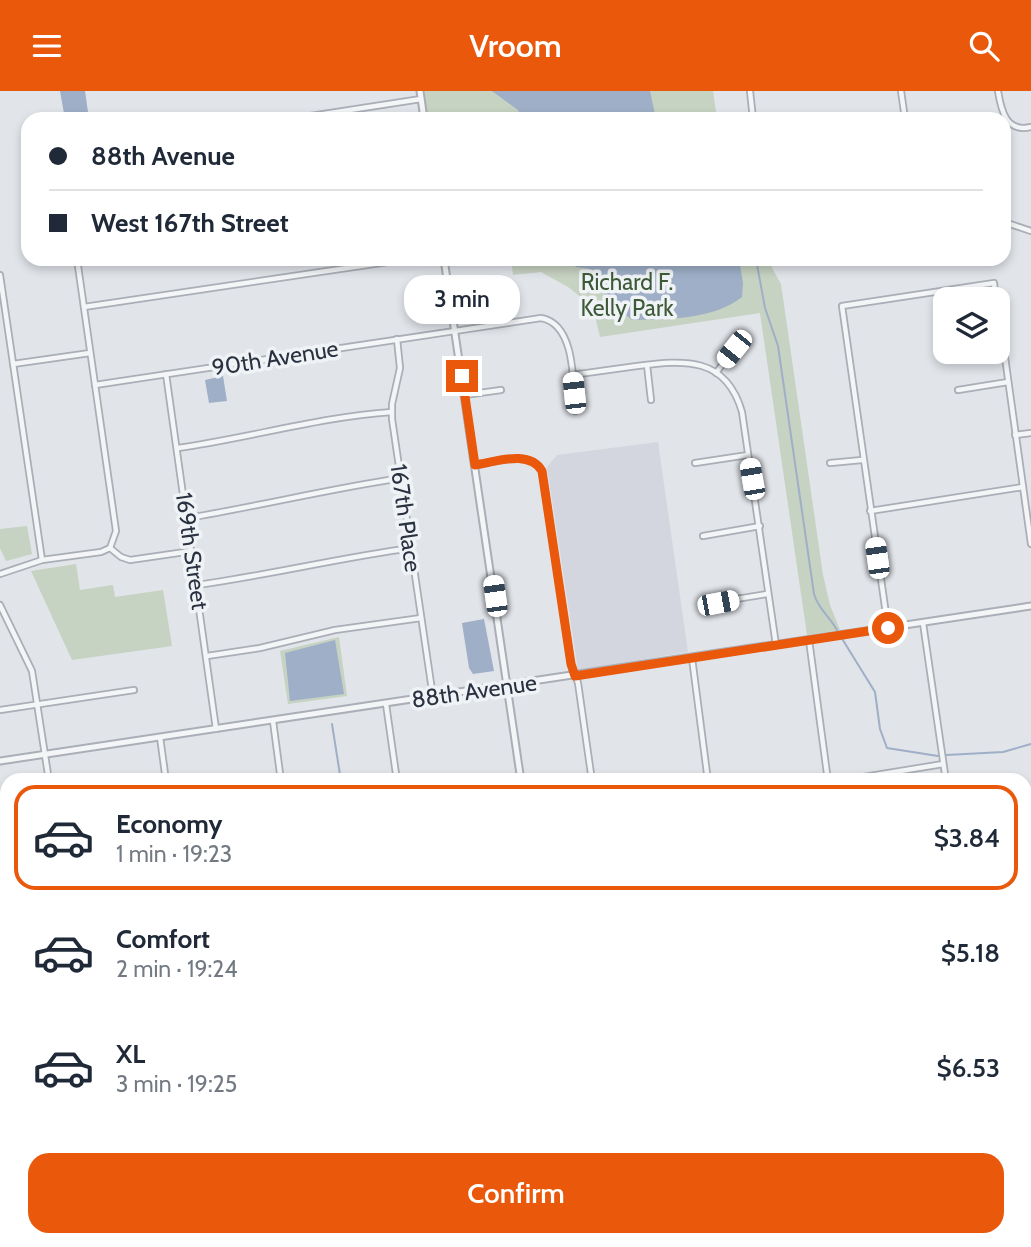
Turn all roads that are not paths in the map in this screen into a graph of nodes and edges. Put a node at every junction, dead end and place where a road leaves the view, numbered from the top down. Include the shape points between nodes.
1 (420, 91) edge
2 (750, 91) edge
3 (901, 91) edge
4 (998, 91) edge
5 (421, 99) junction
6 (336, 112) edge
7 (423, 112) edge
8 (752, 112) edge
9 (904, 112) edge
10 (1002, 112) edge
11 (1011, 123) edge
12 (1031, 127) edge
13 (1011, 224) edge
14 (1031, 231) edge
15 (77, 266) edge
16 (361, 266) edge
17 (445, 266) edge
18 (0, 275) edge
19 (968, 287) edge
20 (994, 287) edge
21 (933, 292) edge
22 (83, 307) junction
23 (454, 330) junction
24 (397, 339) junction
25 (734, 349) dead end
26 (90, 353) junction
27 (13, 364) junction
28 (1006, 364) edge
29 (647, 365) junction
30 (716, 373) junction
31 (166, 374) junction
32 (572, 375) junction
33 (1008, 382) junction
34 (95, 385) junction
35 (501, 390) dead end
36 (958, 390) dead end
37 (465, 395) junction
38 (651, 400) dead end
39 (575, 411) dead end
40 (392, 412) junction
41 (1031, 433) edge
42 (1015, 435) junction
43 (178, 448) junction
44 (748, 455) junction
45 (862, 460) junction
46 (695, 463) dead end
47 (830, 463) dead end
48 (475, 465) junction
49 (401, 478) junction
50 (1023, 487) junction
51 (870, 511) junction
52 (188, 517) junction
53 (760, 526) junction
54 (703, 535) dead end
55 (1031, 544) edge
56 (110, 548) junction
57 (411, 548) junction
58 (192, 551) junction
59 (42, 560) junction
60 (0, 574) edge
61 (197, 585) junction
62 (768, 594) junction
63 (718, 603) dead end
64 (0, 604) edge
65 (1031, 606) edge
66 (421, 618) junction
67 (923, 623) junction
68 (888, 628) junction
69 (809, 640) junction
70 (776, 645) junction
71 (207, 656) junction
72 (692, 658) junction
73 (575, 676) junction
74 (508, 686) junction
75 (135, 690) dead end
76 (433, 697) junction
77 (38, 704) junction
78 (386, 704) junction
79 (0, 710) edge
80 (273, 721) junction
81 (216, 729) junction
82 (160, 737) junction
83 (45, 755) junction
84 (0, 761) edge
85 (943, 764) junction
86 (48, 773) edge
87 (165, 773) edge
88 (280, 773) edge
89 (396, 773) edge
90 (521, 773) edge
91 (591, 773) edge
92 (707, 773) edge
93 (827, 773) edge
94 (888, 773) edge
95 (945, 773) edge

1 - 5 street
2 - 8 street
3 - 9 street
4 - 10 street
5 - 6 street
5 - 7 street
11 - 12 street
13 - 14 street
15 - 22 street
16 - 22 street
17 - 23 street
18 - 27 street
19 - 20 street via 994,283
21 - 45 street via 842,306
22 - 26 street
23 - 24 street, 90th Avenue
23 - 32 street, 90th Avenue via 548,319 562,331
23 - 37 street
24 - 31 street, 90th Avenue
24 - 40 street, 167th Place via 400,368
25 - 30 street
26 - 27 street
26 - 34 street
27 - 59 street
28 - 33 street
29 - 30 street via 682,361
29 - 32 street
29 - 38 street
30 - 44 street via 740,405
31 - 34 street, 90th Avenue
31 - 43 street, 169th Street
32 - 39 street
33 - 36 street
33 - 42 street
34 - 56 street via 116,531
35 - 37 street
37 - 48 street
40 - 43 street
40 - 49 street, 167th Place
41 - 42 street
42 - 50 street
43 - 52 street, 169th Street
44 - 46 street
44 - 53 street
45 - 47 street
45 - 51 street
48 - 73 street via 524,459 534,461 542,471
48 - 74 street
49 - 52 street
49 - 57 street, 167th Place
50 - 51 street
50 - 55 street
51 - 68 street
52 - 58 street, 169th Street
53 - 54 street
53 - 62 street
56 - 58 street via 130,560
56 - 59 street
57 - 61 street
57 - 66 street, 167th Place
58 - 61 street, 169th Street
59 - 60 street
61 - 71 street, 169th Street
62 - 63 street
62 - 70 street
64 - 77 street via 29,661
65 - 67 street, 88th Avenue
66 - 71 street
66 - 76 street, 167th Place
67 - 68 street, 88th Avenue
67 - 85 street
68 - 69 street, 88th Avenue
69 - 70 street, 88th Avenue
69 - 93 street
70 - 72 street, 88th Avenue
71 - 81 street, 169th Street
72 - 73 street, 88th Avenue
72 - 92 street
73 - 74 street, 88th Avenue
73 - 91 street
74 - 76 street, 88th Avenue
74 - 90 street
75 - 77 street
76 - 78 street, 88th Avenue
77 - 79 street
77 - 83 street
78 - 80 street, 88th Avenue
78 - 89 street
80 - 81 street, 88th Avenue
80 - 88 street
81 - 82 street, 88th Avenue
82 - 83 street, 88th Avenue
82 - 87 street
83 - 84 street, 88th Avenue
83 - 86 street
85 - 94 street
85 - 95 street

